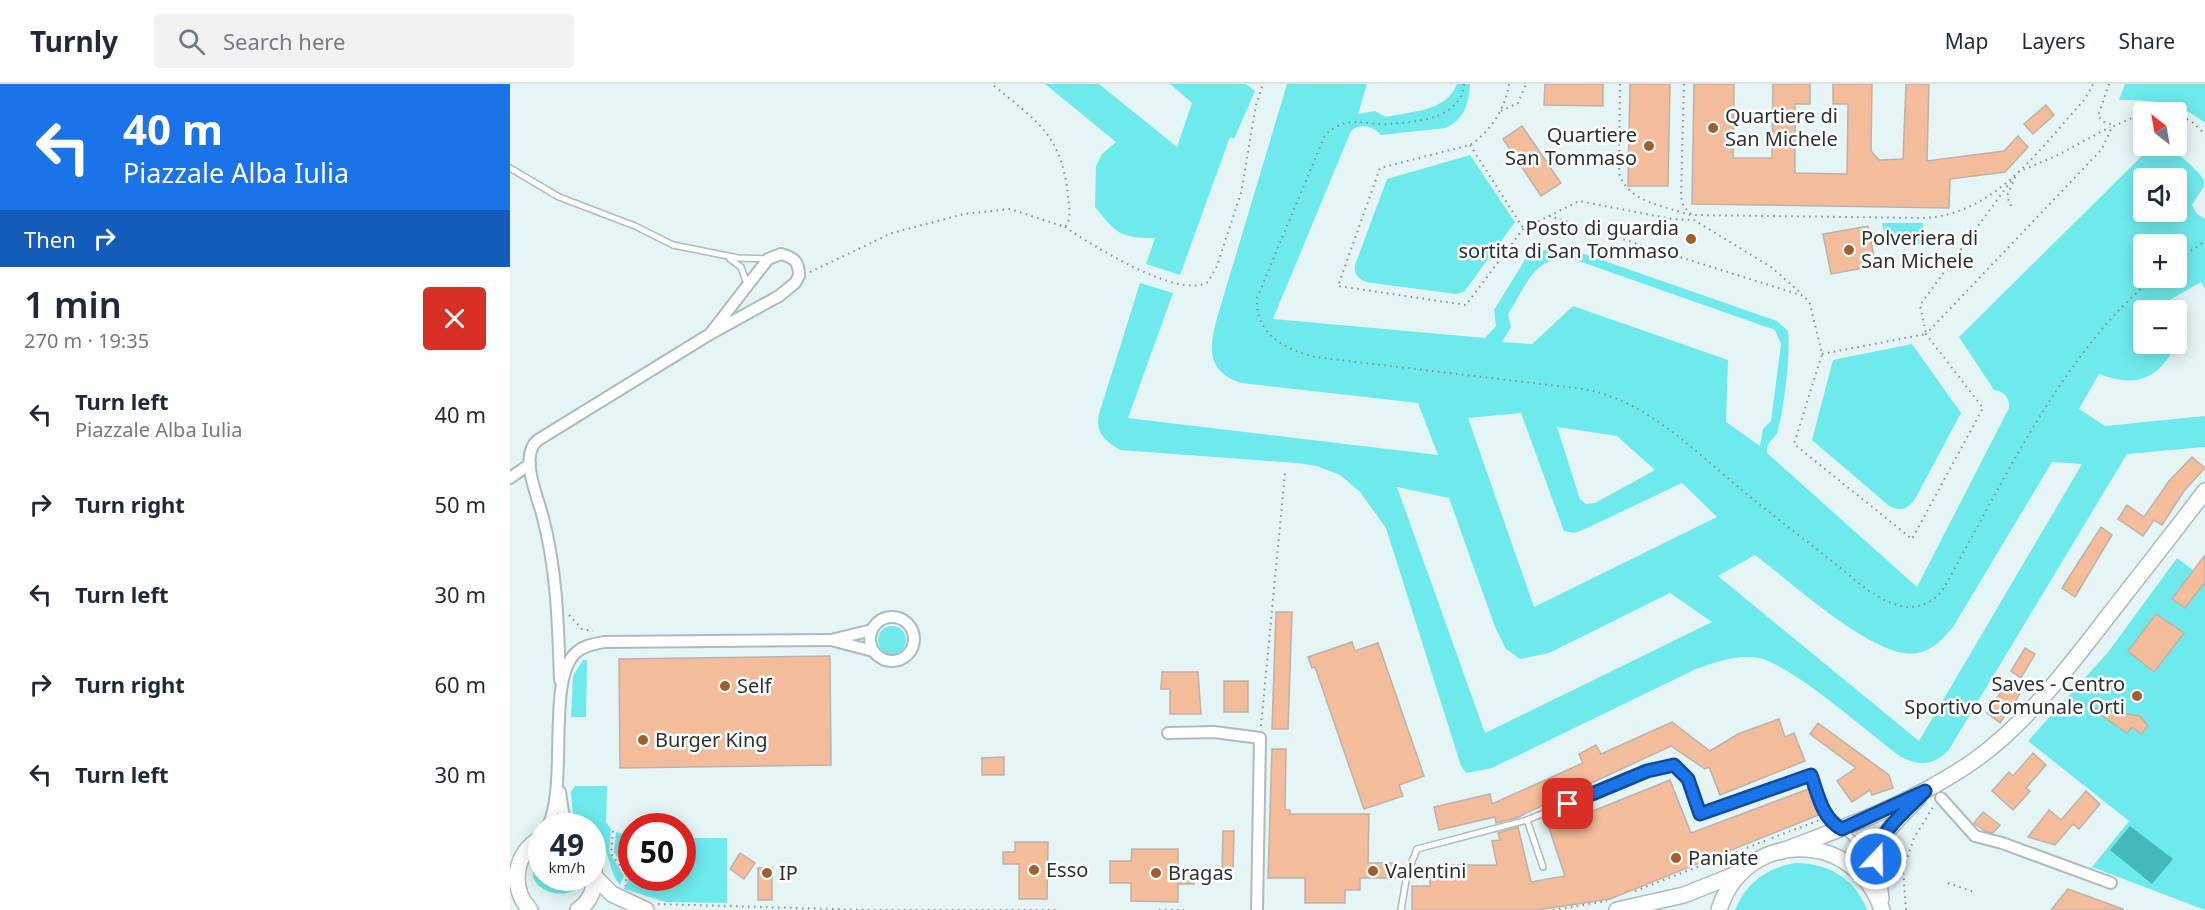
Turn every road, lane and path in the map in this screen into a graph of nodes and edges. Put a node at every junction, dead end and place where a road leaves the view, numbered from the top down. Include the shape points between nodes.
1 (992, 84) edge
2 (1263, 84) edge
3 (1464, 84) edge
4 (1509, 84) edge
5 (1526, 84) edge
6 (1620, 84) edge
7 (1684, 84) edge
8 (2093, 84) edge
9 (2109, 84) edge
10 (1501, 111) junction
11 (2133, 117) edge
12 (2187, 119) edge
13 (2116, 125) junction
14 (2205, 134) edge
15 (1470, 145) junction
16 (510, 168) edge
17 (2017, 172) junction
18 (2011, 206) dead end
19 (1549, 216) junction
20 (1697, 216) junction
21 (1694, 220) junction
22 (1065, 227) junction
23 (1523, 229) junction
24 (2205, 242) edge
25 (2187, 254) edge
26 (723, 256) junction
27 (768, 259) junction
28 (799, 276) junction
29 (748, 285) junction
30 (2143, 288) edge
31 (1804, 296) junction
32 (710, 334) junction
33 (1926, 334) junction
34 (1822, 354) junction
35 (530, 464) junction
36 (1285, 473) dead end
37 (510, 478) edge
38 (2205, 491) edge
39 (872, 630) junction
40 (831, 640) junction
41 (873, 651) junction
42 (561, 680) junction
43 (1168, 734) dead end
44 (1260, 738) junction
45 (559, 786) junction
46 (1925, 791) junction
47 (1941, 798) joint
48 (554, 813) edge
49 (565, 813) edge
50 (1827, 817) junction
51 (1527, 820) junction
52 (1842, 829) junction
53 (613, 831) dead end
54 (528, 846) edge
55 (1782, 850) junction
56 (1543, 867) dead end
57 (1877, 868) junction
58 (1742, 872) junction
59 (512, 879) edge
60 (606, 883) edge
61 (1948, 883) dead end
62 (2111, 883) dead end
63 (591, 891) edge
64 (1974, 892) dead end
65 (1630, 893) dead end
66 (619, 898) junction
67 (1614, 905) edge
68 (649, 906) edge
69 (522, 909) edge
70 (586, 909) edge
71 (1060, 910) edge
72 (1159, 910) edge
73 (1184, 910) edge
74 (1257, 910) edge
75 (1401, 910) edge
76 (1553, 910) edge
77 (1719, 910) edge
78 (1882, 910) edge
79 (1906, 910) edge

1 - 22 path via 1039,124 1057,146 1068,193 1070,214
2 - 22 path via 1241,193 1208,282 1199,286 1177,283 1143,272
3 - 30 path via 1459,103 1447,113 1389,124 1346,122 1325,135 1257,298 1258,318 1269,334 1285,347 1315,357 1611,395 1665,426 1876,595 1899,606 1929,603 1942,591 2061,380
4 - 10 path
5 - 10 path via 1518,103
6 - 20 path via 1619,173 1623,182 1643,199
7 - 20 path via 1681,197 1685,209
8 - 17 path via 2085,99
9 - 13 path via 2098,116
10 - 15 path via 1487,132
11 - 13 path
12 - 14 path
13 - 17 path
13 - 33 path via 2102,148
15 - 23 path
15 - 23 path via 1380,168 1338,286 1466,305
16 - 26 lane via 559,197 673,245
17 - 18 path via 2007,195
17 - 20 path via 1988,198 1935,218
17 - 33 path via 1920,305
19 - 21 path via 1579,201
19 - 23 path
19 - 31 path
20 - 21 path
21 - 31 path via 1771,267
22 - 28 path via 1010,209 964,214 892,233
24 - 25 path
26 - 27 lane
26 - 29 lane via 736,261
27 - 28 street via 781,254 791,257 799,266
27 - 29 street
28 - 32 street via 788,290
29 - 32 street
31 - 34 path via 1811,307
32 - 35 street via 538,440 531,448
33 - 34 path
33 - 34 path via 1983,408 1912,539 1794,444
35 - 37 street
35 - 42 street via 557,588
36 - 44 path
38 - 46 main road via 2064,675 1984,752
39 - 40 street
39 - 41 street
39 - 41 street via 882,620 895,618 907,624 914,636 911,649 900,659 886,660
40 - 41 street
40 - 42 street via 590,644 567,662
42 - 45 street
43 - 44 street via 1214,732
44 - 74 street
45 - 48 street
45 - 49 street
46 - 52 main road
46 - 57 main road via 1882,838 1876,852
47 - 62 street via 1975,836
47 - 79 path via 1931,809 1905,859 1902,885
50 - 51 lane via 1811,775 1700,814 1688,779 1674,765 1647,771
50 - 52 lane
50 - 65 path
51 - 56 lane
51 - 75 lane via 1417,849 1407,874
52 - 55 main road
52 - 57 lane via 1871,855
53 - 66 path via 611,854 627,875
54 - 59 main road via 521,853
55 - 58 main road via 1761,858
55 - 78 main road via 1817,850 1843,860 1864,878
57 - 78 main road
58 - 67 main road via 1684,895
58 - 77 main road
59 - 69 main road
60 - 66 main road
61 - 64 path
63 - 70 main road
66 - 68 main road
67 - 76 path
68 - 71 path
72 - 73 path

